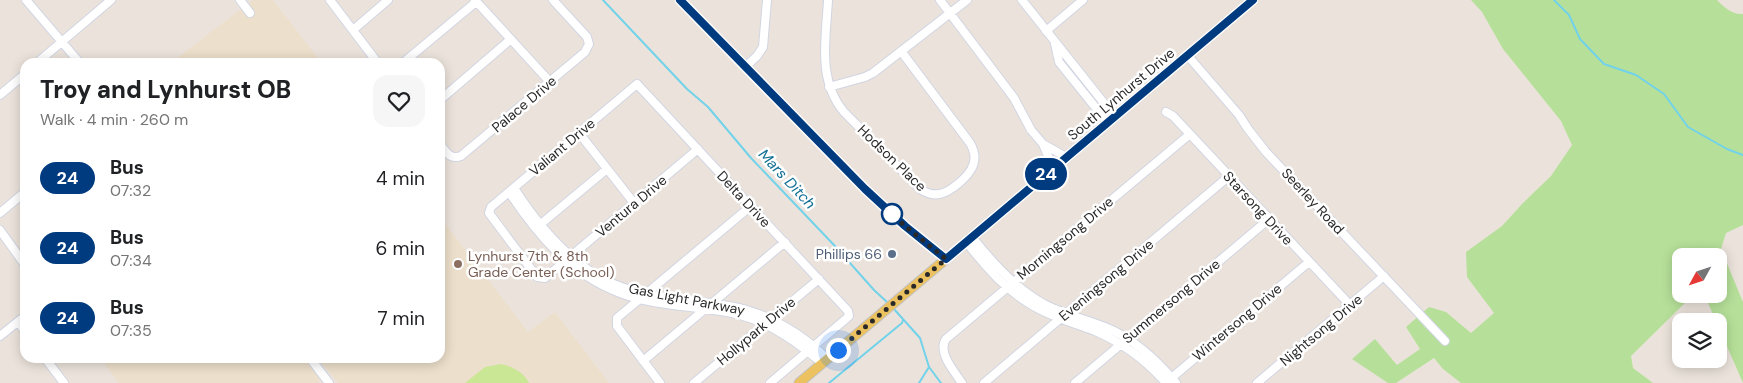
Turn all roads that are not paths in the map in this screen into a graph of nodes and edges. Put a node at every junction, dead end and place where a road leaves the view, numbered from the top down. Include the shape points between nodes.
1 (26, 0) edge
2 (111, 0) edge
3 (240, 0) edge
4 (330, 0) edge
5 (388, 0) edge
6 (553, 0) edge
7 (680, 0) edge
8 (767, 0) edge
9 (828, 0) edge
10 (940, 0) edge
11 (968, 0) edge
12 (1022, 0) edge
13 (1083, 0) edge
14 (1253, 0) edge
15 (475, 1) edge
16 (250, 13) dead end
17 (950, 14) junction
18 (352, 30) junction
19 (1046, 31) junction
20 (511, 39) junction
21 (61, 42) junction
22 (901, 51) junction
23 (1188, 56) junction
24 (43, 58) edge
25 (75, 58) edge
26 (375, 58) edge
27 (409, 58) edge
28 (745, 67) junction
29 (20, 78) edge
30 (550, 82) junction
31 (637, 84) joint
32 (829, 86) junction
33 (0, 95) edge
34 (445, 96) edge
35 (1166, 112) dead end
36 (1111, 120) junction
37 (579, 133) junction
38 (1190, 134) junction
39 (1042, 144) junction
40 (698, 149) junction
41 (445, 151) edge
42 (1066, 158) junction
43 (1053, 168) junction
44 (607, 169) junction
45 (1228, 177) junction
46 (511, 190) junction
47 (20, 196) edge
48 (634, 203) junction
49 (752, 206) junction
50 (0, 214) edge
51 (1269, 219) junction
52 (537, 227) junction
53 (0, 230) edge
54 (969, 240) junction
55 (785, 242) junction
56 (20, 258) edge
57 (569, 259) junction
58 (946, 259) junction
59 (1309, 262) junction
60 (1384, 276) junction
61 (540, 278) joint
62 (819, 279) junction
63 (1013, 282) junction
64 (1006, 288) junction
65 (643, 297) junction
66 (1350, 305) junction
67 (708, 306) junction
68 (1063, 316) junction
69 (18, 322) joint
70 (767, 322) junction
71 (20, 325) edge
72 (0, 336) edge
73 (1445, 340) dead end
74 (1123, 341) junction
75 (811, 349) junction
76 (643, 361) junction
77 (824, 361) junction
78 (49, 363) edge
79 (314, 363) edge
80 (1169, 382) edge
81 (64, 383) edge
82 (329, 383) edge
83 (660, 383) edge
84 (694, 383) edge
85 (770, 383) edge
86 (798, 383) edge
87 (962, 383) edge
88 (984, 383) edge
89 (1075, 383) edge
90 (1257, 383) edge

1 - 21 street
2 - 21 street
3 - 16 street
4 - 18 street
5 - 18 street
6 - 30 street, Palace Drive via 586,35 589,44 585,52
7 - 28 street
8 - 28 street via 763,47
9 - 32 street, Hodson Place via 825,65
10 - 17 street
11 - 17 street
12 - 19 street
13 - 19 street
14 - 23 main road, South Lynhurst Drive
15 - 20 street
15 - 27 street
17 - 22 street
17 - 39 street via 1014,98
18 - 26 street
19 - 36 street via 1055,42 1059,62
20 - 30 street
20 - 34 street
21 - 24 street
21 - 25 street
22 - 32 street via 868,76
22 - 32 street, Hodson Place via 974,151 970,172 947,192 930,194 920,189 844,112
23 - 36 main road, South Lynhurst Drive
23 - 60 street, Seerley Road via 1266,152
28 - 58 street via 878,202
29 - 33 street
30 - 41 street, Palace Drive via 464,155 454,158
31 - 37 street, Valiant Drive
31 - 40 street, Delta Drive
35 - 38 street, Starsong Drive
36 - 42 main road, South Lynhurst Drive
37 - 44 street
37 - 46 street, Valiant Drive
38 - 45 street, Starsong Drive
38 - 63 street, Morningsong Drive
39 - 42 street
39 - 43 street
40 - 48 street, Ventura Drive
40 - 49 street, Delta Drive
42 - 43 main road, South Lynhurst Drive
43 - 54 main road, South Lynhurst Drive
44 - 48 street
44 - 52 street
45 - 51 street, Starsong Drive
45 - 68 street, Eveningsong Drive
46 - 52 street, Gas Light Parkway
46 - 61 street, Valiant Drive via 490,208 490,216
47 - 50 street
48 - 57 street, Ventura Drive
49 - 55 street, Delta Drive
49 - 65 street
51 - 59 street, Starsong Drive
51 - 74 street, Summersong Drive
52 - 57 street, Gas Light Parkway
53 - 56 street
54 - 58 main road, South Lynhurst Drive
54 - 63 street
54 - 64 street
55 - 62 street, Delta Drive
55 - 67 street
57 - 61 street, Ventura Drive
57 - 65 street, Gas Light Parkway via 594,281 620,293
58 - 77 main road, South Lynhurst Drive
59 - 66 street, Starsong Drive
59 - 80 street, Wintersong Drive
60 - 66 street, Nightsong Drive
60 - 73 street, Seerley Road
62 - 70 street, Hollypark Drive
62 - 75 street, Delta Drive via 849,314
63 - 64 street, Morningsong Drive
63 - 68 street
64 - 68 street via 1035,307
64 - 87 street, Morningsong Drive via 943,344 943,351
65 - 67 street, Gas Light Parkway via 666,305
65 - 76 street via 616,321
66 - 90 street, Nightsong Drive
67 - 70 street, Gas Light Parkway
67 - 76 street
68 - 74 street
68 - 88 street, Eveningsong Drive
69 - 71 street
69 - 72 street
70 - 75 street, Gas Light Parkway
70 - 84 street, Hollypark Drive
74 - 80 street
74 - 89 street, Summersong Drive
75 - 77 street, Gas Light Parkway
75 - 85 street
76 - 83 street
77 - 86 main road, South Lynhurst Drive
78 - 81 street
79 - 82 street

